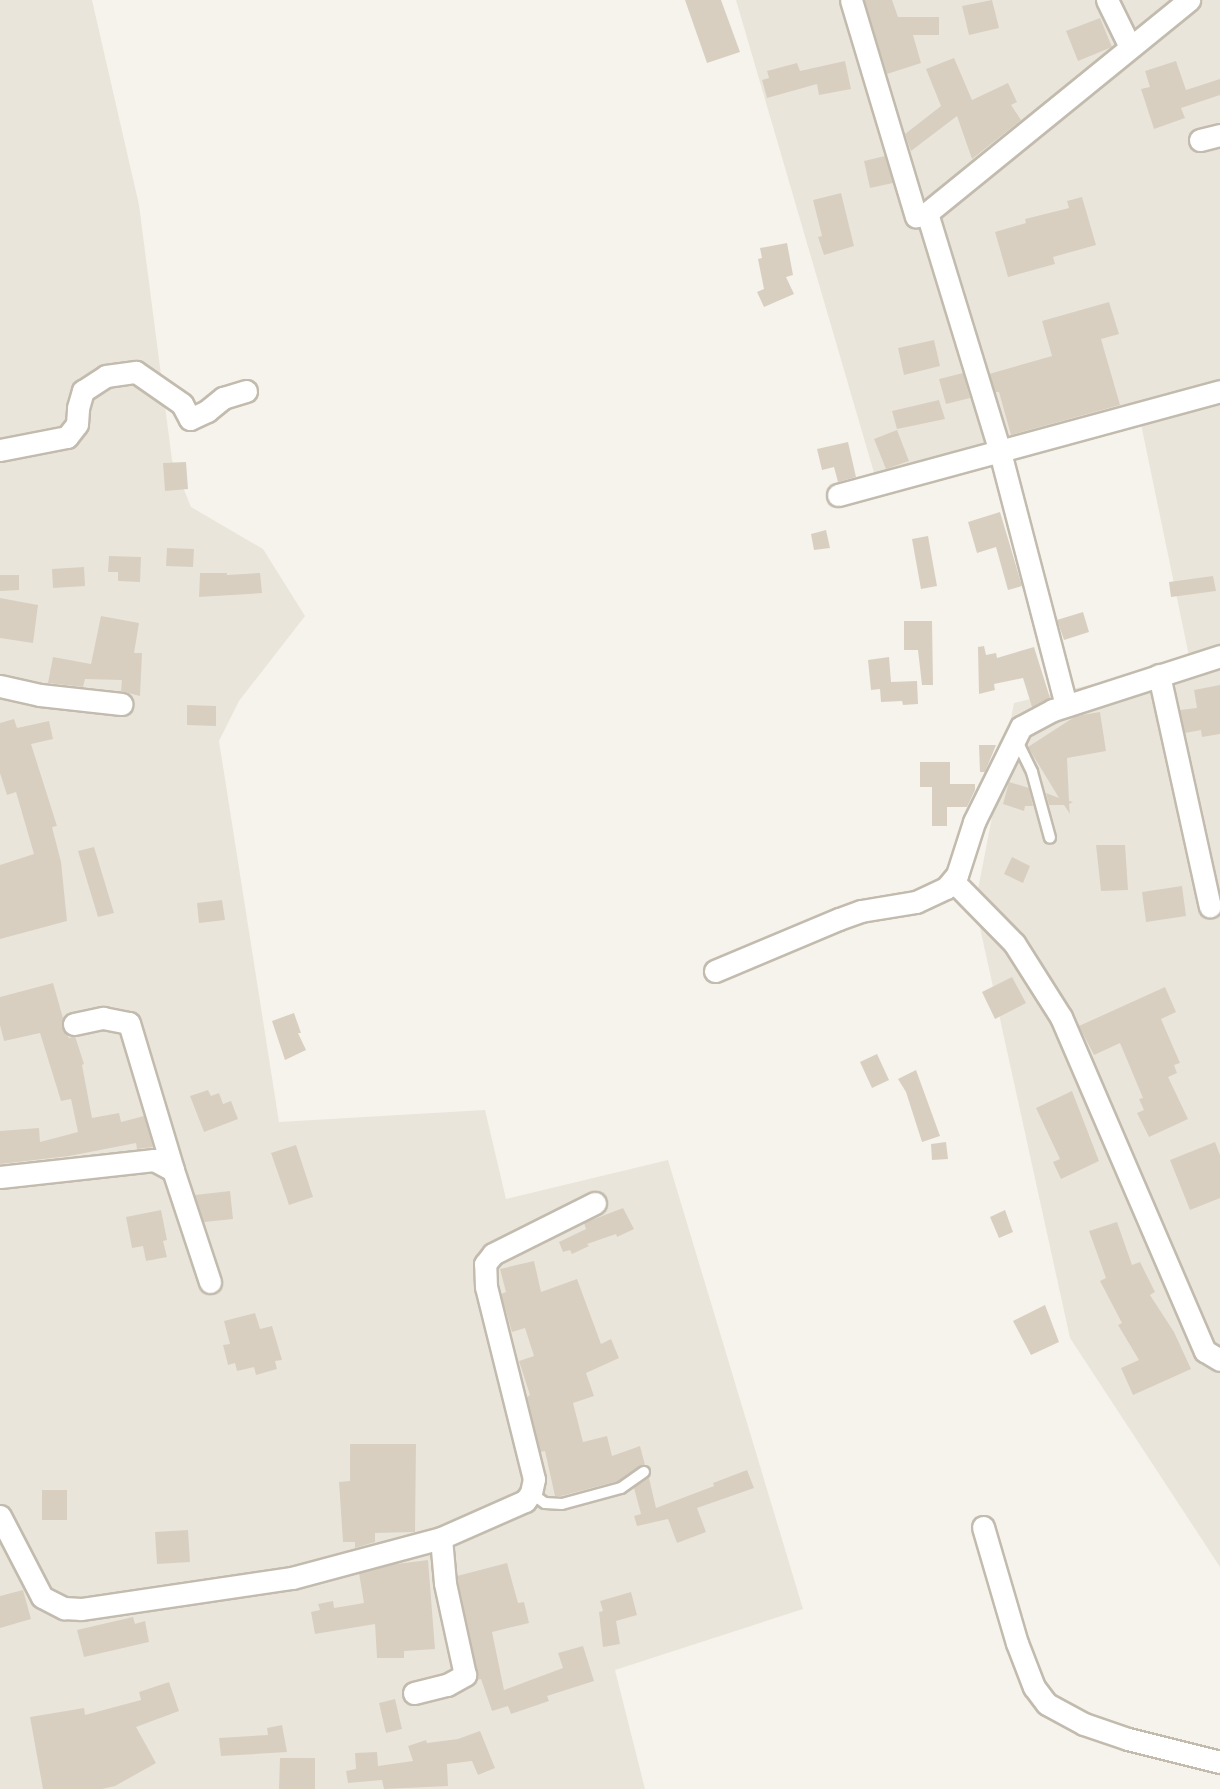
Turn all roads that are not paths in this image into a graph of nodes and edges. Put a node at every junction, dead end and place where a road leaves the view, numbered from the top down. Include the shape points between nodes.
1 (851, 0) edge
2 (1107, 0) edge
3 (1189, 0) edge
4 (1130, 47) junction
5 (927, 213) junction
6 (246, 391) dead end
7 (1220, 391) edge
8 (0, 450) edge
9 (1000, 452) junction
10 (838, 495) dead end
11 (1220, 656) edge
12 (1159, 675) junction
13 (0, 686) edge
14 (122, 704) dead end
15 (1066, 706) junction
16 (1016, 739) junction
17 (1050, 838) dead end
18 (954, 882) junction
19 (1210, 906) dead end
20 (715, 971) dead end
21 (74, 1024) dead end
22 (173, 1170) junction
23 (0, 1177) edge
24 (595, 1203) dead end
25 (210, 1282) dead end
26 (1220, 1360) edge
27 (644, 1472) dead end
28 (531, 1493) junction
29 (0, 1516) edge
30 (983, 1527) dead end
31 (441, 1538) junction
32 (414, 1693) dead end
33 (1220, 1762) edge

1 - 5 street via 916,216
2 - 4 street
3 - 4 street
4 - 5 street
5 - 9 street
6 - 8 street via 223,398 190,419 182,404 136,372 106,376 83,391 77,424 67,436
7 - 9 street
9 - 10 street
9 - 15 street
11 - 12 street
12 - 15 street
12 - 19 street
13 - 14 street via 40,695
15 - 16 street via 1021,727
16 - 17 lane via 1032,772
16 - 18 street via 974,822
18 - 20 street via 916,902 839,919
18 - 26 street via 1014,943 1061,1017 1205,1351
21 - 22 street via 103,1018 129,1023
22 - 23 street via 154,1160
22 - 25 street
24 - 28 street via 493,1254 485,1264 486,1287 534,1479
27 - 28 lane via 621,1488 562,1504 545,1503
28 - 31 street via 525,1501
29 - 31 street via 42,1597 53,1604 81,1609 292,1578
30 - 33 street via 1017,1643 1034,1687 1047,1704 1117,1736
31 - 32 street via 445,1584 465,1675 447,1685

